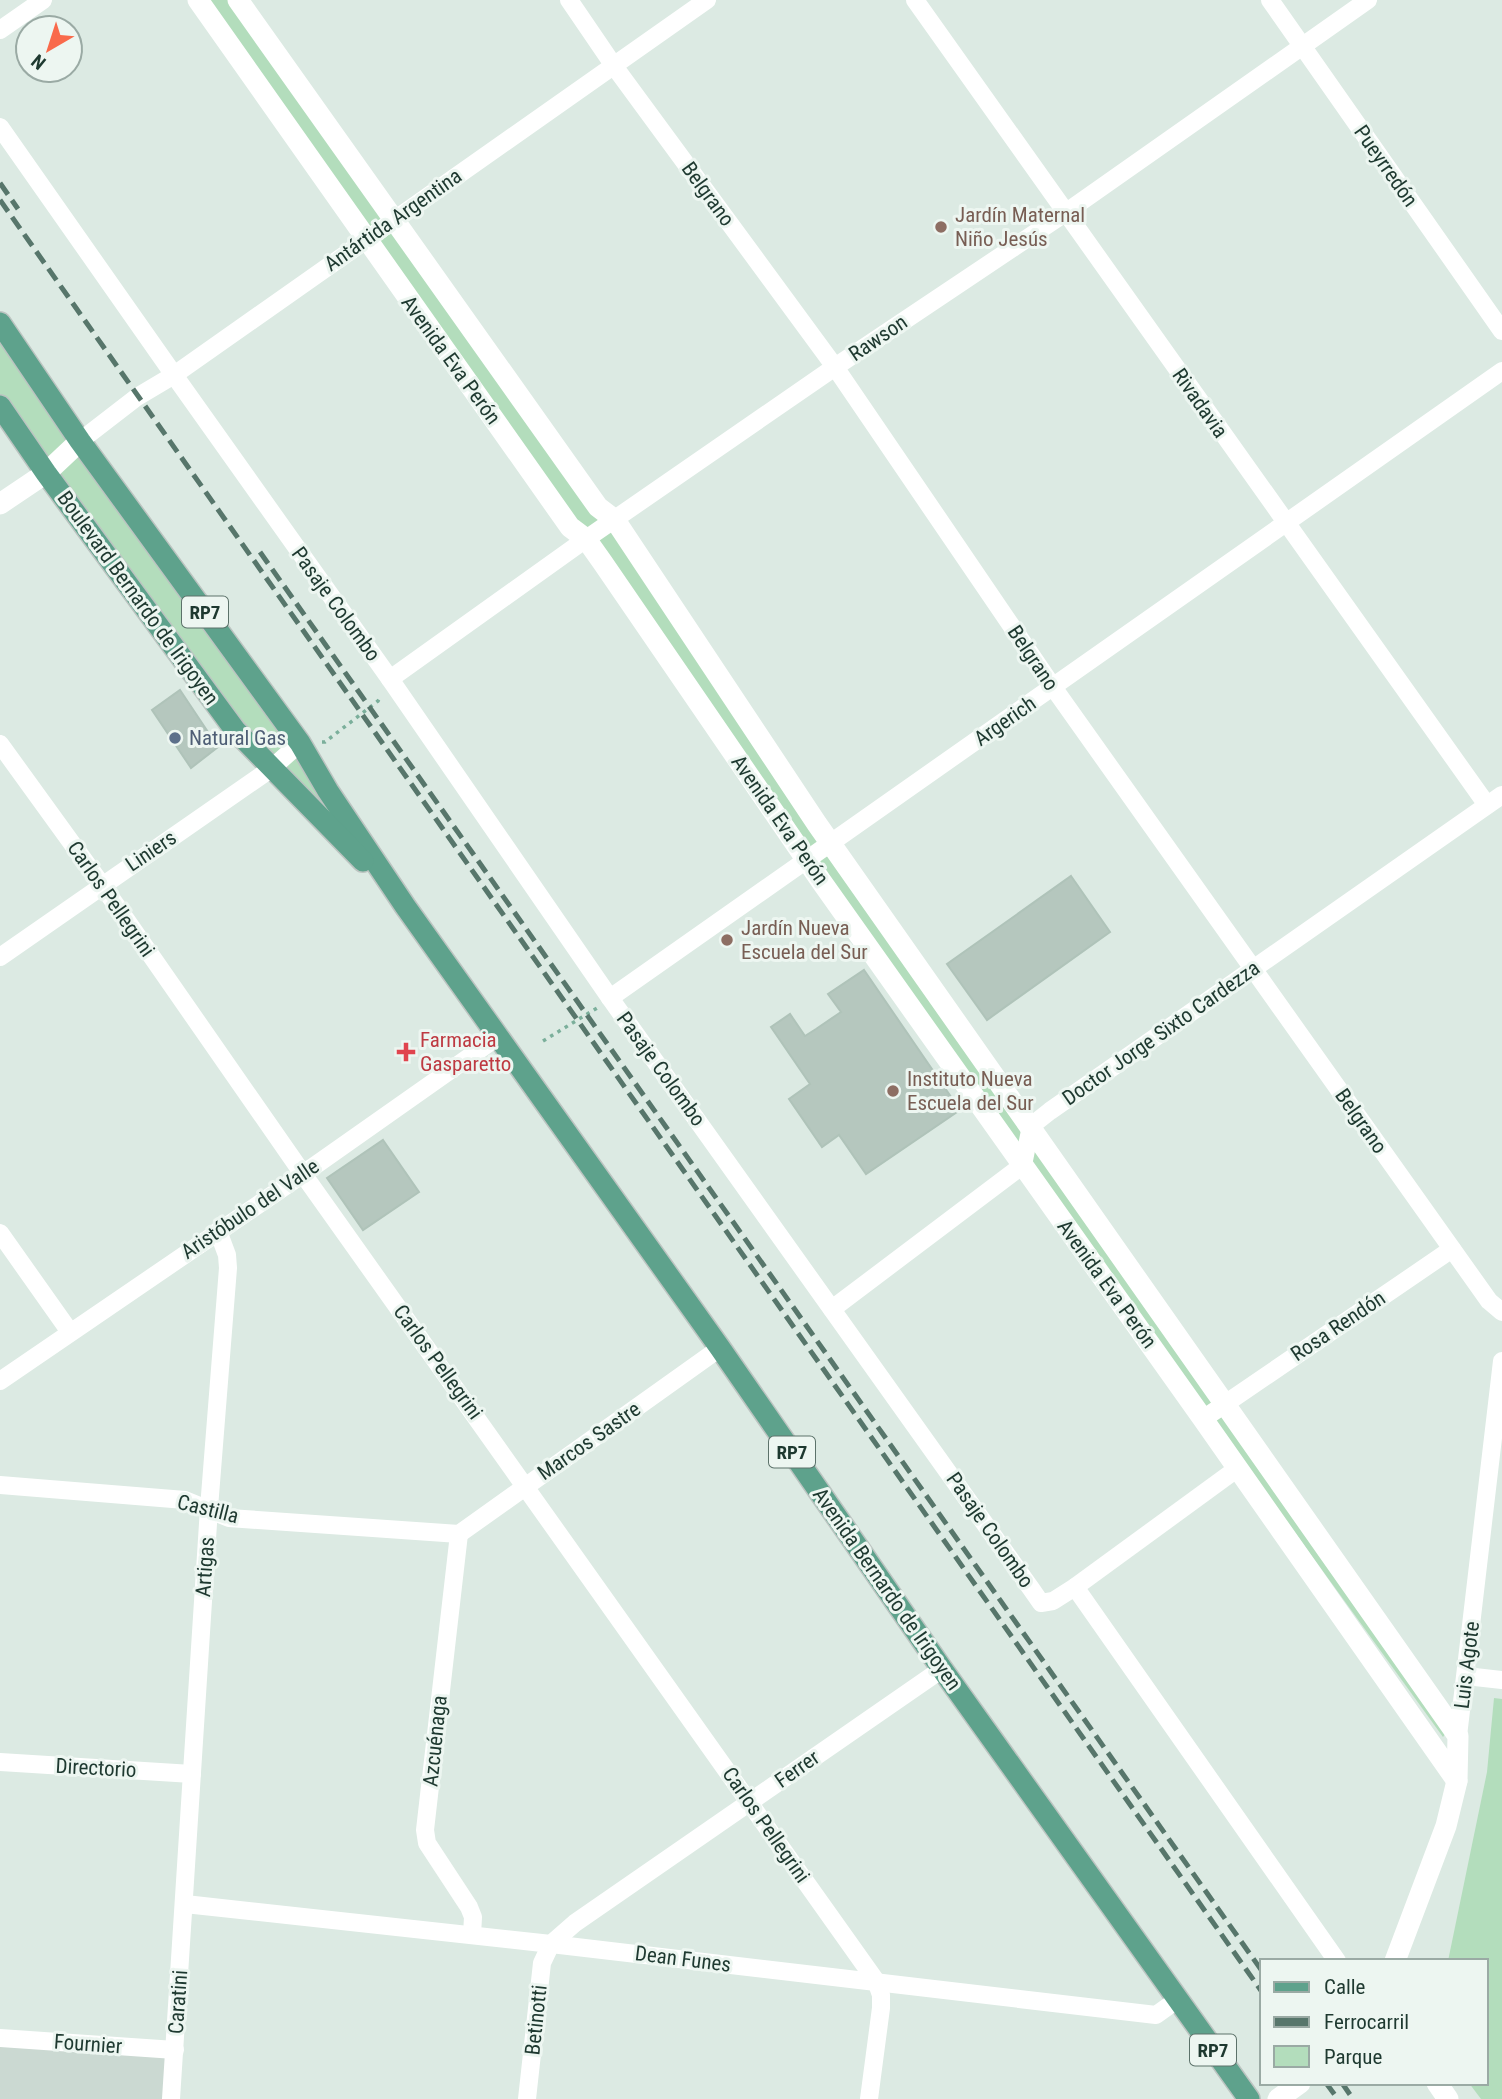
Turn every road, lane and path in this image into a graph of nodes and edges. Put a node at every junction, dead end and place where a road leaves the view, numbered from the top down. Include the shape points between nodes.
1 (43, 0) edge
2 (198, 0) edge
3 (238, 0) edge
4 (569, 0) edge
5 (706, 0) edge
6 (915, 0) edge
7 (1270, 0) edge
8 (1368, 0) edge
9 (0, 30) edge
10 (1303, 46) junction
11 (614, 66) junction
12 (0, 127) edge
13 (1065, 213) junction
14 (393, 219) junction
15 (365, 239) junction
16 (0, 323) edge
17 (1502, 331) edge
18 (835, 367) junction
19 (1502, 371) edge
20 (174, 376) junction
21 (0, 407) edge
22 (80, 440) junction
23 (46, 473) junction
24 (0, 504) edge
25 (615, 520) junction
26 (1286, 524) junction
27 (586, 539) junction
28 (390, 679) junction
29 (1053, 687) junction
30 (300, 743) junction
31 (0, 744) edge
32 (272, 768) junction
33 (1494, 800) edge
34 (831, 844) junction
35 (807, 860) junction
36 (102, 885) junction
37 (405, 906) junction
38 (0, 957) edge
39 (1253, 968) junction
40 (610, 998) junction
41 (499, 1036) junction
42 (543, 1041) dead end
43 (1031, 1126) junction
44 (1023, 1165) junction
45 (303, 1174) junction
46 (218, 1231) junction
47 (0, 1233) edge
48 (1452, 1249) junction
49 (832, 1309) junction
50 (1502, 1312) edge
51 (70, 1332) junction
52 (720, 1348) junction
53 (1502, 1361) edge
54 (0, 1381) edge
55 (1225, 1404) junction
56 (1203, 1419) junction
57 (1238, 1468) junction
58 (0, 1485) edge
59 (527, 1485) junction
60 (209, 1508) junction
61 (459, 1534) junction
62 (1075, 1587) junction
63 (942, 1669) junction
64 (1466, 1676) junction
65 (1502, 1680) edge
66 (1458, 1737) junction
67 (0, 1762) edge
68 (191, 1774) junction
69 (1457, 1781) junction
70 (749, 1802) junction
71 (185, 1904) junction
72 (472, 1935) junction
73 (551, 1944) junction
74 (1336, 1959) edge
75 (1396, 1959) edge
76 (876, 1981) junction
77 (1177, 2000) junction
78 (0, 2038) edge
79 (175, 2050) junction
80 (1297, 2085) edge
81 (171, 2099) edge
82 (527, 2099) edge
83 (869, 2099) edge
84 (1249, 2099) edge
85 (1279, 2099) edge

1 - 9 street
2 - 15 street, Avenida Eva Perón
3 - 14 street, Avenida Eva Perón
4 - 11 street, Belgrano
5 - 11 street, Antártida Argentina
6 - 13 street, Rivadavia
7 - 10 street, Pueyrredón
8 - 10 street, Rawson
10 - 13 street, Rawson
10 - 17 street, Pueyrredón
11 - 14 street, Antártida Argentina
11 - 18 street, Belgrano
12 - 20 street, Pasaje Colombo
13 - 18 street, Rawson
13 - 26 street, Rivadavia
14 - 15 street, Antártida Argentina
14 - 25 street, Avenida Eva Perón via 598,507
15 - 20 street, Antártida Argentina
15 - 27 street, Avenida Eva Perón via 570,527
16 - 22 main road, RP7
18 - 25 street, Rawson
18 - 29 street, Belgrano
19 - 26 street, Argerich
20 - 22 street, Antártida Argentina
20 - 28 street, Pasaje Colombo
21 - 23 main road, Boulevard Bernardo de Irigoyen / RP7
22 - 23 street
22 - 30 main road, RP7
23 - 24 street
23 - 32 main road, Boulevard Bernardo de Irigoyen / RP7 via 235,730
25 - 27 street, Rawson
25 - 34 street, Avenida Eva Perón
26 - 29 street, Argerich
26 - 33 street, Rivadavia
27 - 28 street, Rawson
27 - 35 street, Avenida Eva Perón
28 - 30 path via 378,701 326,742
28 - 40 street, Pasaje Colombo
29 - 34 street, Argerich
29 - 39 street, Belgrano
30 - 32 street, Liniers
30 - 37 main road, RP7
31 - 36 street, Carlos Pellegrini
32 - 36 street, Liniers
32 - 37 main road, Boulevard Bernardo de Irigoyen / RP7
33 - 39 street, Doctor Jorge Sixto Cardezza
34 - 35 street, Argerich
34 - 43 street, Avenida Eva Perón
35 - 40 street, Argerich
35 - 44 street, Avenida Eva Perón
36 - 38 street, Liniers
36 - 45 street, Carlos Pellegrini
37 - 41 main road, Avenida Bernardo de Irigoyen / RP7
39 - 43 street, Doctor Jorge Sixto Cardezza
39 - 48 street, Belgrano
40 - 42 path
40 - 49 street, Pasaje Colombo
41 - 45 street, Aristóbulo del Valle
41 - 52 main road, Avenida Bernardo de Irigoyen / RP7
43 - 44 street
43 - 55 street, Avenida Eva Perón
44 - 49 street
44 - 56 street, Avenida Eva Perón
45 - 46 street, Aristóbulo del Valle
45 - 59 street, Carlos Pellegrini
46 - 51 street, Aristóbulo del Valle
46 - 60 street, Artigas via 228,1268
47 - 51 street
48 - 50 street, Belgrano
48 - 55 street, Rosa Rendón
49 - 62 street, Pasaje Colombo via 1041,1603
51 - 54 street, Aristóbulo del Valle
52 - 59 street, Marcos Sastre
52 - 63 main road, Avenida Bernardo de Irigoyen / RP7
53 - 64 street, Luis Agote
55 - 56 street, Rosa Rendón
55 - 66 street, Avenida Eva Perón
56 - 57 street, Avenida Eva Perón
57 - 62 street
57 - 69 street, Avenida Eva Perón
58 - 60 street, Castilla via 185,1500
59 - 61 street, Marcos Sastre
59 - 70 street, Carlos Pellegrini
60 - 61 street, Castilla via 229,1518
60 - 68 street, Artigas
61 - 72 street, Azcuénaga via 425,1830 427,1843 469,1907
62 - 74 street
63 - 70 street, Ferrer
63 - 77 main road, Avenida Bernardo de Irigoyen / RP7
64 - 65 street
64 - 66 street, Luis Agote
66 - 69 street, Luis Agote
67 - 68 street, Directorio
68 - 71 street, Artigas
69 - 75 street, Luis Agote via 1446,1826
70 - 73 street, Ferrer
70 - 76 street, Carlos Pellegrini
71 - 72 street, Dean Funes
71 - 79 street, Caratini
72 - 73 street, Dean Funes
73 - 76 street, Dean Funes
73 - 82 street, Betinotti via 542,1963
76 - 77 street, Dean Funes via 1156,2015
76 - 83 street via 881,2008
77 - 84 main road, Avenida Bernardo de Irigoyen / RP7
78 - 79 street, Fournier
79 - 81 street, Caratini
80 - 85 street

